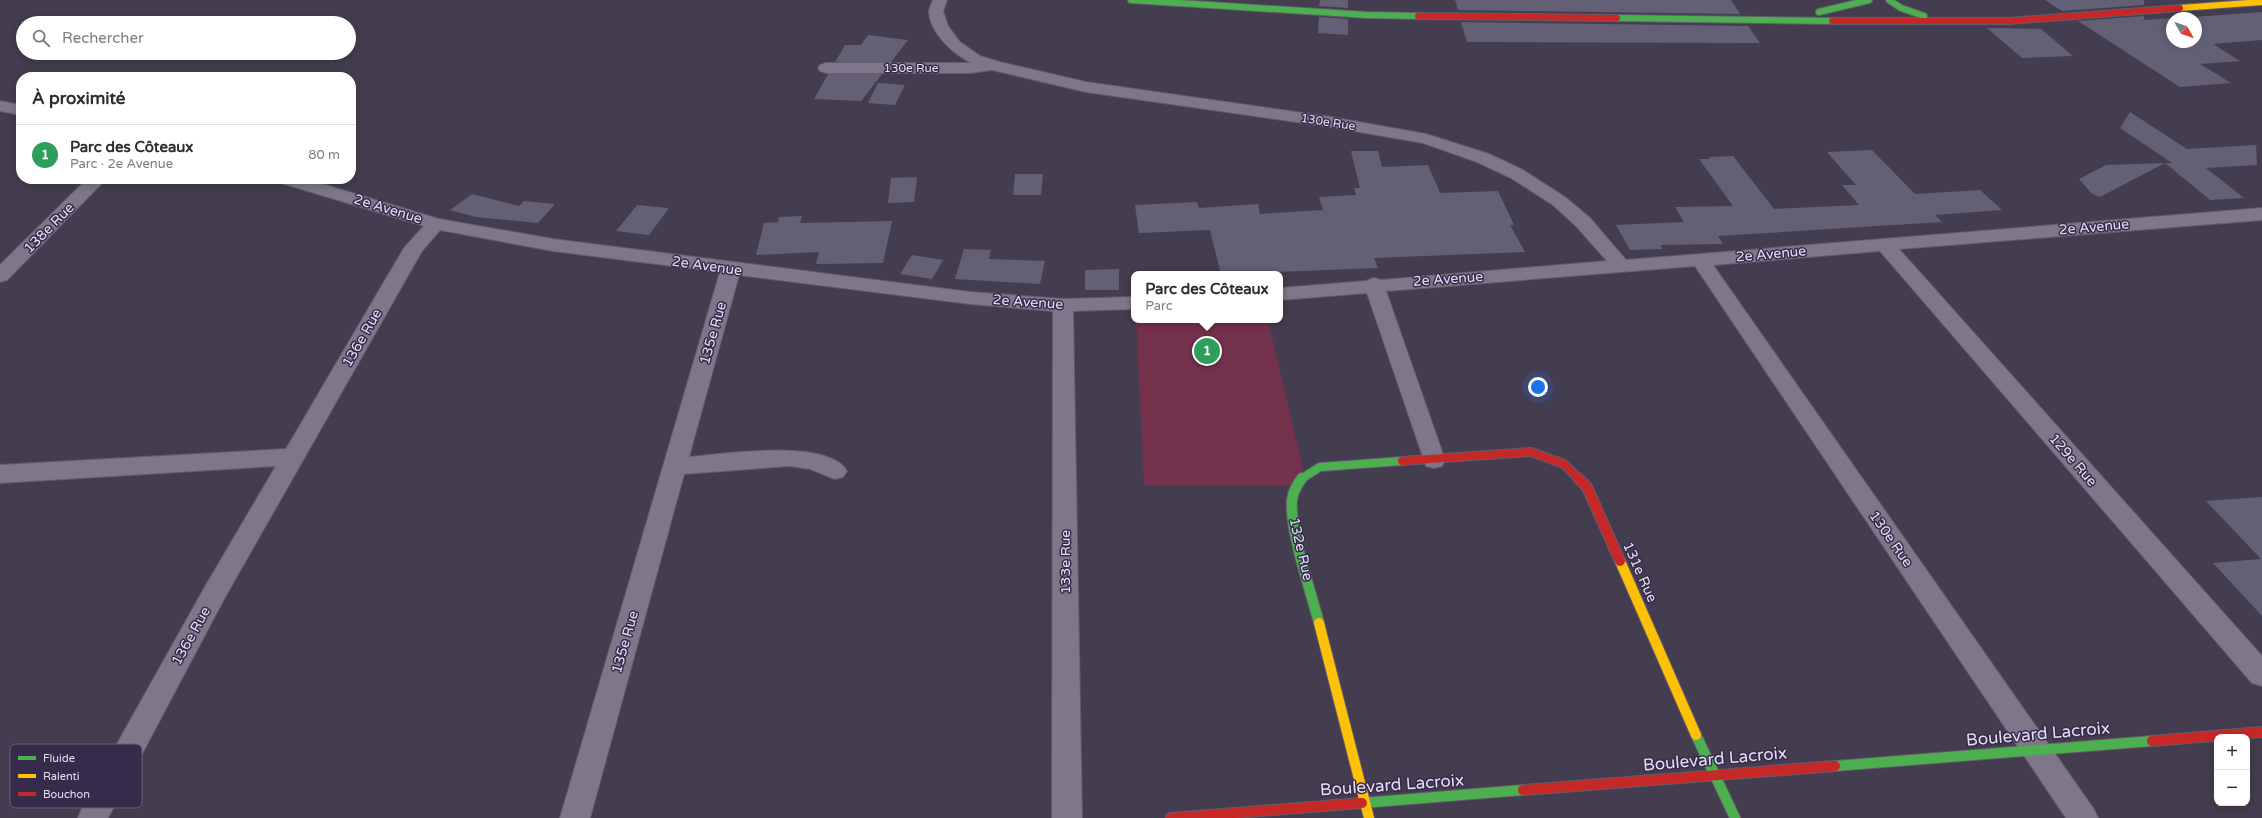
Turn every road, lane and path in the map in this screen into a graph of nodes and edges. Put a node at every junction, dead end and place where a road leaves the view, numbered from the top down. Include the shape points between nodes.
1 (940, 0) edge
2 (1131, 0) edge
3 (1869, 0) edge
4 (1889, 0) edge
5 (2262, 2) edge
6 (1747, 20) junction
7 (1945, 20) junction
8 (996, 66) junction
9 (826, 68) dead end
10 (92, 184) edge
11 (304, 184) edge
12 (2255, 214) edge
13 (436, 224) junction
14 (2262, 226) edge
15 (1884, 244) junction
16 (1700, 260) junction
17 (1622, 267) junction
18 (731, 269) junction
19 (0, 276) edge
20 (1374, 284) junction
21 (1283, 294) edge
22 (1131, 303) edge
23 (1063, 305) junction
24 (294, 457) junction
25 (1434, 460) junction
26 (675, 466) junction
27 (835, 471) dead end
28 (0, 474) edge
29 (2262, 675) edge
30 (2262, 732) edge
31 (132, 744) edge
32 (2036, 750) junction
33 (1714, 775) junction
34 (1365, 803) junction
35 (97, 808) edge
36 (93, 818) edge
37 (575, 818) edge
38 (1066, 818) edge
39 (1171, 818) edge
40 (1369, 818) edge
41 (1735, 818) edge
42 (2083, 818) edge

1 - 8 street, 130e Rue via 936,11 941,27 955,45 975,59
2 - 6 street via 1367,15
3 - 6 street via 1832,10
4 - 7 street via 1911,12
5 - 7 street via 2084,17 2008,21
6 - 7 street
8 - 9 street, 130e Rue
8 - 17 street, 130e Rue via 1086,87 1331,122 1426,139 1483,158 1517,174 1559,201 1583,222
10 - 19 street, 138e Rue
11 - 13 street, 2e Avenue
12 - 14 street
12 - 15 street, 2e Avenue
13 - 18 street, 2e Avenue via 539,243
13 - 24 street, 136e Rue via 414,248
15 - 16 street, 2e Avenue
15 - 29 street, 129e Rue
16 - 17 street, 2e Avenue
16 - 32 street, 130e Rue
17 - 20 street, 2e Avenue
18 - 23 street, 2e Avenue via 970,298
18 - 26 street, 135e Rue
20 - 21 street, 2e Avenue
20 - 25 street
22 - 23 street, 2e Avenue
23 - 38 street, 133e Rue
24 - 28 street
24 - 31 street, 136e Rue via 215,592
25 - 33 street, 131e Rue via 1531,452 1564,464 1577,475 1587,488
25 - 34 street, 132e Rue via 1320,467 1304,473 1294,485 1292,519
26 - 27 street via 790,458 814,461
26 - 37 street, 135e Rue
30 - 32 street, Boulevard Lacroix
32 - 33 street, Boulevard Lacroix
32 - 42 street, 130e Rue
33 - 34 street, Boulevard Lacroix
33 - 41 street, 131e Rue
34 - 39 street, Boulevard Lacroix
34 - 40 street, 132e Rue
35 - 36 street, 136e Rue

